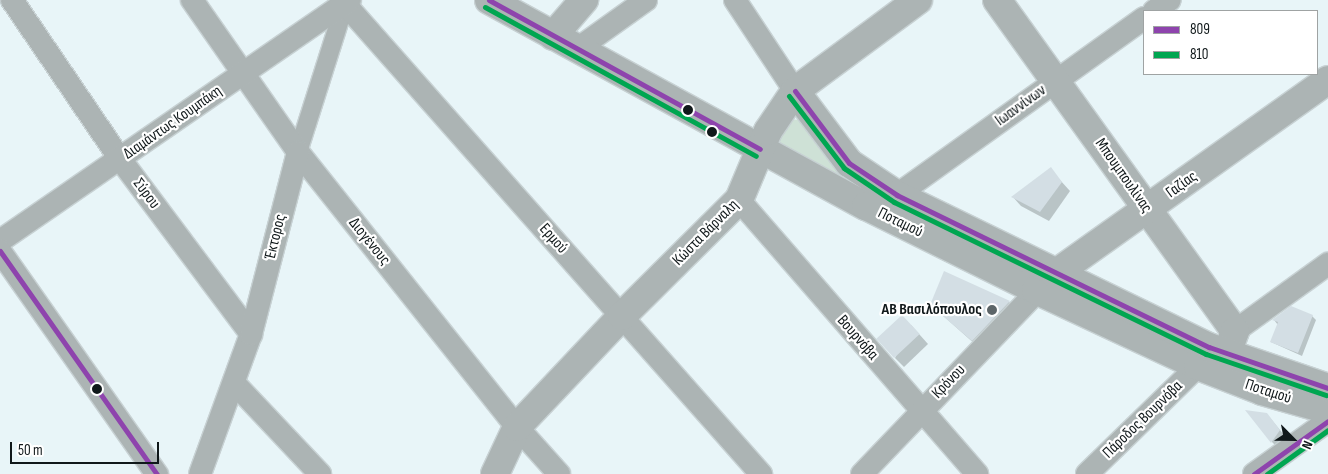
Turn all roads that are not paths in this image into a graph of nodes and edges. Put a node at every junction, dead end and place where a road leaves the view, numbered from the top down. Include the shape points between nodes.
1 (12, 0) edge
2 (192, 0) edge
3 (489, 0) edge
4 (584, 0) edge
5 (646, 0) edge
6 (735, 0) edge
7 (918, 0) edge
8 (997, 0) edge
9 (1170, 0) edge
10 (347, 2) edge
11 (1155, 10) edge
12 (1143, 19) edge
13 (553, 36) junction
14 (576, 50) junction
15 (244, 74) junction
16 (1328, 80) edge
17 (1055, 81) junction
18 (795, 91) junction
19 (760, 149) junction
20 (298, 152) junction
21 (120, 159) junction
22 (897, 195) junction
23 (740, 200) junction
24 (1146, 210) junction
25 (0, 241) edge
26 (0, 251) edge
27 (1328, 264) edge
28 (1046, 282) junction
29 (622, 316) junction
30 (251, 334) junction
31 (1231, 343) junction
32 (1198, 366) junction
33 (235, 384) junction
34 (1328, 388) edge
35 (1328, 410) edge
36 (921, 412) junction
37 (1328, 421) edge
38 (517, 427) junction
39 (157, 474) edge
40 (200, 474) edge
41 (320, 474) edge
42 (494, 474) edge
43 (559, 474) edge
44 (760, 474) edge
45 (862, 474) edge
46 (976, 474) edge
47 (1087, 474) edge
48 (1254, 474) edge

1 - 21 street, Σύρου
2 - 15 street, Διογένους
3 - 13 street, Ποταμού
4 - 13 street
5 - 14 street
6 - 18 street
7 - 18 street, Κώστα Βάρναλη
8 - 17 street, Μπουμπουλίνας
9 - 11 street
10 - 15 street, Διαμάντως Κουμπάκη
10 - 20 street, Έκτορος
10 - 29 street, Ερμού
12 - 17 street, Ιωαννίνων
13 - 14 street, Ποταμού
14 - 19 street, Ποταμού
15 - 20 street, Διογένους
15 - 21 street, Διαμάντως Κουμπάκη
16 - 24 street, Γαζίας
17 - 22 street, Ιωαννίνων
17 - 24 street, Μπουμπουλίνας
18 - 19 street, Κώστα Βάρναλη via 778,113
18 - 22 street, Ποταμού via 849,163
19 - 23 street, Κώστα Βάρναλη
19 - 28 street, Ποταμού via 866,206
20 - 30 street, Έκτορος
20 - 38 street, Διογένους
21 - 25 street, Διαμάντως Κουμπάκη
21 - 30 street, Σύρου
22 - 28 street, Ποταμού
23 - 29 street, Κώστα Βάρναλη
23 - 36 street, Βουρνόβα
24 - 28 street, Γαζίας
24 - 31 street, Μπουμπουλίνας
26 - 39 street
27 - 31 street
28 - 31 street, Ποταμού
28 - 32 street, Ποταμού
28 - 36 street, Κρόνου
29 - 38 street, Κώστα Βάρναλη
29 - 44 street, Ερμού
30 - 33 street, Έκτορος
31 - 34 street, Ποταμού
32 - 35 street, Ποταμού via 1262,391
32 - 47 street, Πάροδος Βουρνόβα
33 - 40 street, Έκτορος
33 - 41 street
36 - 45 street, Κρόνου
36 - 46 street, Βουρνόβα
37 - 48 street
38 - 42 street, Κώστα Βάρναλη
38 - 43 street, Διογένους

